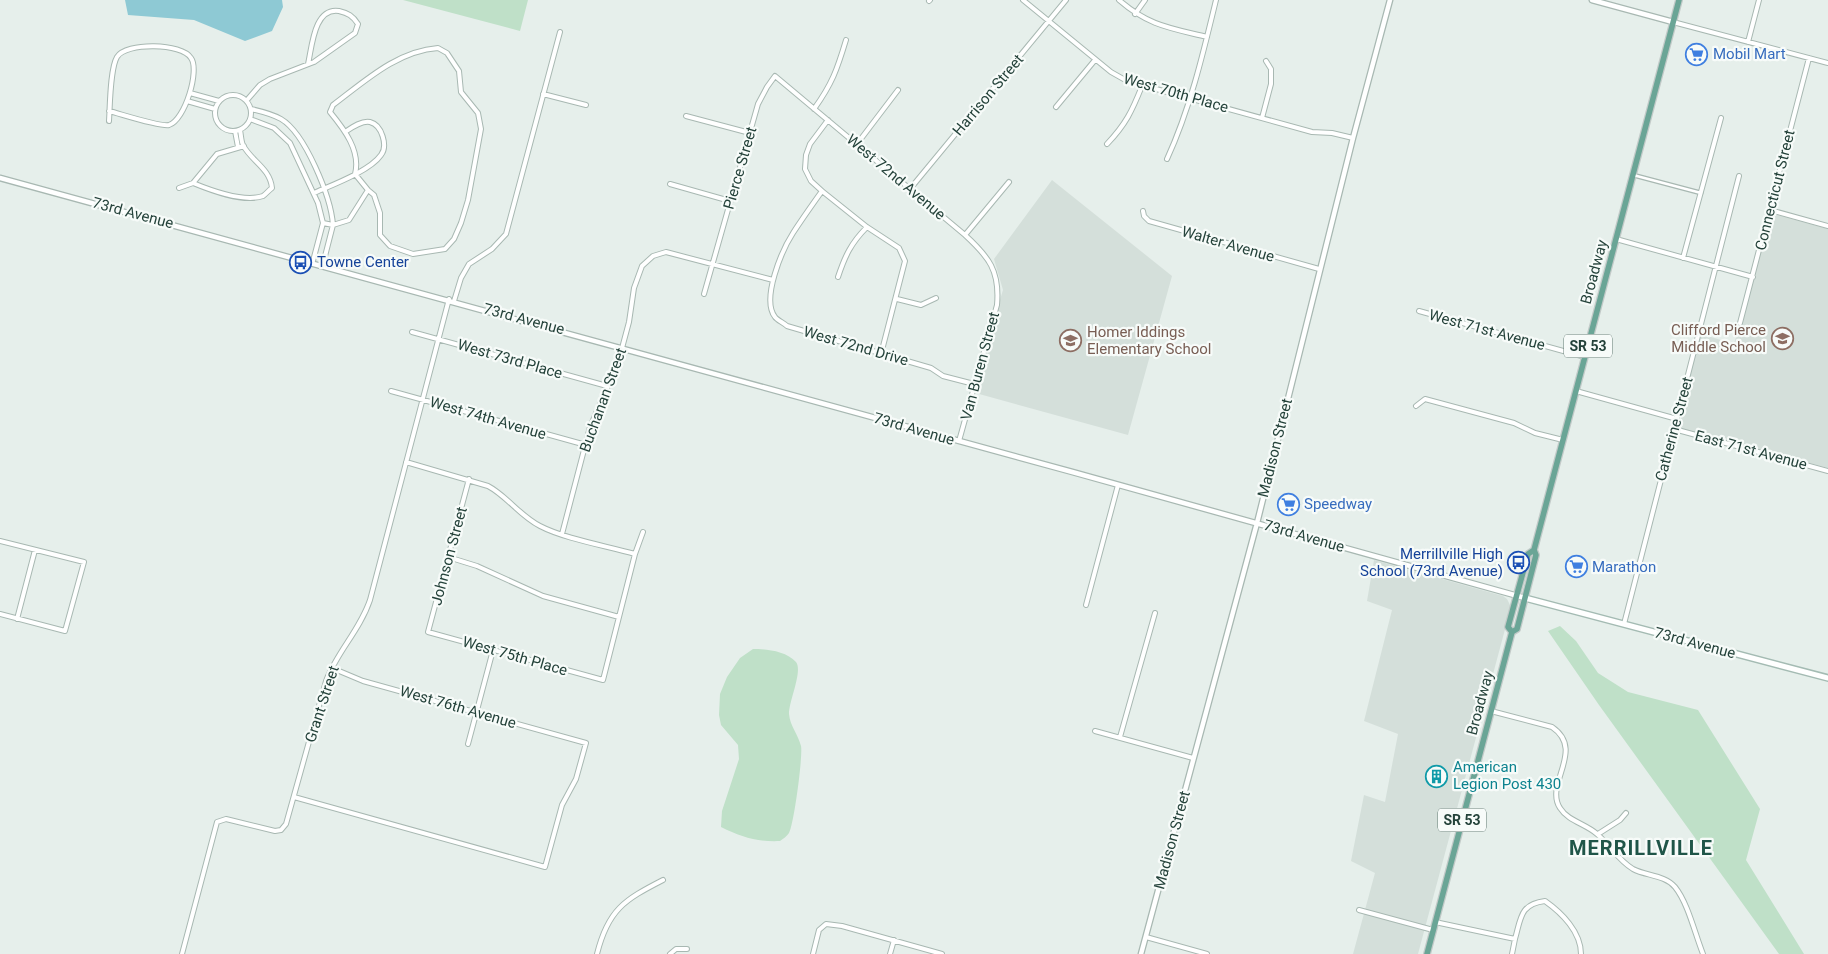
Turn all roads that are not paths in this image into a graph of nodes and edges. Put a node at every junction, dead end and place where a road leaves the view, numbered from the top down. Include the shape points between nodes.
1 (1023, 0) edge
2 (1066, 0) edge
3 (1118, 0) edge
4 (1146, 0) edge
5 (1216, 0) edge
6 (1390, 0) edge
7 (1592, 0) edge
8 (1679, 0) edge
9 (1759, 0) edge
10 (1135, 14) junction
11 (1049, 21) junction
12 (1673, 22) junction
13 (560, 32) dead end
14 (1207, 37) junction
15 (846, 40) dead end
16 (1748, 42) junction
17 (1809, 58) junction
18 (1095, 60) junction
19 (1266, 61) dead end
20 (1828, 63) edge
21 (308, 64) junction
22 (775, 76) joint
23 (1142, 86) junction
24 (898, 90) dead end
25 (190, 93) junction
26 (543, 94) junction
27 (1190, 97) junction
28 (246, 100) junction
29 (187, 101) junction
30 (219, 102) junction
31 (586, 105) dead end
32 (1056, 107) dead end
33 (814, 109) junction
34 (215, 110) junction
35 (251, 110) junction
36 (109, 111) junction
37 (686, 116) dead end
38 (1262, 118) junction
39 (1721, 118) dead end
40 (250, 119) junction
41 (828, 120) junction
42 (109, 121) dead end
43 (240, 130) junction
44 (235, 131) junction
45 (345, 132) junction
46 (750, 132) junction
47 (1353, 138) junction
48 (857, 144) junction
49 (1107, 144) dead end
50 (244, 146) junction
51 (238, 147) junction
52 (1167, 159) dead end
53 (355, 174) junction
54 (1633, 174) junction
55 (1739, 176) dead end
56 (0, 178) edge
57 (1009, 182) dead end
58 (193, 183) junction
59 (670, 184) dead end
60 (179, 188) dead end
61 (324, 189) junction
62 (910, 189) junction
63 (368, 190) junction
64 (822, 192) junction
65 (314, 193) junction
66 (1701, 193) junction
67 (730, 201) junction
68 (1770, 210) junction
69 (1142, 211) dead end
70 (323, 223) junction
71 (333, 225) junction
72 (1828, 226) edge
73 (867, 227) junction
74 (965, 235) junction
75 (1616, 240) junction
76 (1683, 258) junction
77 (314, 262) junction
78 (323, 264) junction
79 (713, 264) junction
80 (1716, 267) junction
81 (1320, 269) junction
82 (838, 277) dead end
83 (1753, 277) junction
84 (773, 280) junction
85 (998, 291) joint
86 (704, 294) dead end
87 (936, 298) dead end
88 (448, 299) junction
89 (897, 299) junction
90 (454, 301) junction
91 (1418, 311) dead end
92 (1740, 323) dead end
93 (412, 332) dead end
94 (438, 339) junction
95 (622, 346) junction
96 (881, 354) junction
97 (1585, 357) junction
98 (974, 384) junction
99 (608, 386) junction
100 (391, 391) dead end
101 (1576, 391) junction
102 (422, 399) junction
103 (1416, 406) dead end
104 (1677, 419) junction
105 (1674, 429) junction
106 (1563, 440) junction
107 (959, 441) junction
108 (586, 445) junction
109 (406, 462) junction
110 (1828, 471) edge
111 (469, 479) junction
112 (1118, 485) junction
113 (1257, 523) junction
114 (642, 532) dead end
115 (562, 534) junction
116 (1, 541) edge
117 (0, 547) edge
118 (35, 550) junction
119 (1534, 550) junction
120 (635, 554) junction
121 (448, 557) junction
122 (1516, 596) junction
123 (1525, 598) junction
124 (1086, 605) dead end
125 (1155, 613) dead end
126 (0, 614) edge
127 (619, 618) junction
128 (17, 619) junction
129 (1624, 624) junction
130 (428, 632) joint
131 (1512, 632) junction
132 (493, 650) junction
133 (332, 668) junction
134 (1828, 678) edge
135 (1491, 711) junction
136 (476, 713) junction
137 (1095, 730) dead end
138 (1120, 737) junction
139 (468, 744) dead end
140 (1193, 758) junction
141 (294, 797) junction
142 (1626, 813) dead end
143 (1598, 834) junction
144 (663, 880) dead end
145 (1359, 910) dead end
146 (1435, 922) junction
147 (1433, 930) junction
148 (1146, 938) junction
149 (894, 940) junction
150 (1515, 940) junction
151 (687, 949) dead end
152 (182, 954) edge
153 (597, 954) edge
154 (670, 954) edge
155 (813, 954) edge
156 (890, 954) edge
157 (942, 954) edge
158 (1141, 954) edge
159 (1207, 954) edge
160 (1426, 954) edge
161 (1512, 954) edge
162 (1582, 954) edge
163 (1702, 954) edge

1 - 11 street, West 70th Place
2 - 11 street, Harrison Street
3 - 10 street
4 - 10 street
5 - 14 street
6 - 47 street, Madison Street
7 - 12 street
8 - 12 main road, Broadway / SR 53
9 - 16 street
10 - 14 street via 1156,24
11 - 18 street, West 70th Place
11 - 62 street, Harrison Street
12 - 16 street
12 - 54 main road, Broadway / SR 53
13 - 26 street
14 - 27 street
15 - 33 street via 836,73
16 - 17 street
17 - 20 street
17 - 68 street, Connecticut Street
18 - 23 street, West 70th Place
18 - 32 street
19 - 38 street via 1271,69 1271,84
21 - 21 street via 355,33 358,24 353,17 334,10 320,19
21 - 28 street via 270,79
22 - 33 street, West 72nd Avenue
22 - 46 street, Pierce Street via 758,104
23 - 27 street, West 70th Place
23 - 49 street via 1122,128
24 - 48 street
25 - 29 street
25 - 30 street
25 - 36 street via 194,64 186,52 161,46 131,49 121,52 116,58
26 - 31 street
26 - 90 street via 506,234 492,249 469,264
27 - 38 street, West 70th Place
27 - 52 street
28 - 30 street via 232,94
28 - 35 street
29 - 34 street
29 - 36 street via 176,121 167,125 156,125
30 - 34 street
33 - 41 street, West 72nd Avenue
34 - 44 street via 217,122 225,129
35 - 40 street
35 - 61 street via 280,118 300,138
36 - 42 street
37 - 46 street
38 - 47 street, West 70th Place via 1312,132
39 - 66 street
40 - 43 street
40 - 65 street via 274,128 290,143
41 - 48 street, West 72nd Avenue
41 - 64 street via 806,155 805,170
43 - 44 street
43 - 50 street
44 - 51 street
45 - 53 street via 356,154
45 - 53 street via 369,122 382,136 382,154
45 - 63 street via 330,112 333,105 388,64 422,49 438,48 450,57 459,70 461,92 478,113 481,129 468,200 454,239 445,249 413,254 390,246 380,235 380,213 374,195
46 - 67 street, Pierce Street
47 - 81 street, Madison Street
48 - 62 street, West 72nd Avenue
50 - 51 street
50 - 58 street via 271,180 272,188 264,195 235,196
51 - 58 street via 217,154
53 - 61 street
53 - 63 street
54 - 66 street
54 - 75 main road, Broadway / SR 53
55 - 80 street, Catherine Street
56 - 77 street, 73rd Avenue
57 - 74 street
58 - 60 street
59 - 67 street
61 - 65 street
61 - 71 street
62 - 74 street, West 72nd Avenue
63 - 71 street via 349,220
64 - 73 street
64 - 84 street, West 72nd Drive via 792,234
65 - 70 street
66 - 76 street
67 - 79 street, Pierce Street
68 - 72 street
68 - 83 street, Connecticut Street
69 - 81 street, Walter Avenue via 1149,221
70 - 71 street
70 - 77 street
71 - 78 street
73 - 82 street via 854,240
73 - 89 street via 899,248 905,262
74 - 85 street, West 72nd Avenue via 990,264
75 - 76 street
75 - 97 main road, Broadway / SR 53
76 - 80 street
77 - 78 street, 73rd Avenue
78 - 88 street, 73rd Avenue
79 - 84 street
79 - 86 street, Pierce Street
79 - 95 street, Buchanan Street via 666,252 653,256 642,266 634,288
80 - 83 street
80 - 104 street, Catherine Street
81 - 113 street, Madison Street
83 - 92 street, Connecticut Street
84 - 96 street, West 72nd Drive via 769,301 774,316 787,326
85 - 98 street, Van Buren Street via 997,305
87 - 89 street via 921,305
88 - 90 street, 73rd Avenue
88 - 94 street, Grant Street
89 - 96 street
90 - 95 street, 73rd Avenue
91 - 97 street, West 71st Avenue
93 - 94 street, West 73rd Place
94 - 99 street, West 73rd Place
94 - 102 street, Grant Street
95 - 99 street, Buchanan Street
95 - 107 street, 73rd Avenue
96 - 98 street, West 72nd Drive
97 - 101 main road, Broadway / SR 53
98 - 107 street, Van Buren Street
99 - 108 street, Buchanan Street
100 - 102 street, West 74th Avenue
101 - 104 street, East 71st Avenue
101 - 106 main road, Broadway / SR 53
102 - 108 street, West 74th Avenue
102 - 109 street, Grant Street
103 - 106 street via 1425,399
104 - 105 street, Catherine Street
105 - 110 street, East 71st Avenue
105 - 129 street, Catherine Street
106 - 119 main road, Broadway / SR 53
107 - 112 street, 73rd Avenue
108 - 115 street, Buchanan Street
109 - 111 street
109 - 133 street, Grant Street via 368,607
111 - 115 street via 493,489 537,524
111 - 121 street, Johnson Street
112 - 113 street, 73rd Avenue
112 - 124 street
113 - 122 street, 73rd Avenue
113 - 140 street, Madison Street
114 - 120 street
115 - 120 street
116 - 117 street
116 - 118 street
118 - 128 street
118 - 128 street via 84,562 65,631
119 - 122 main road, Broadway / SR 53 via 1528,554
119 - 123 main road, Broadway / SR 53 via 1536,555
120 - 127 street
121 - 127 street via 477,566 543,596
121 - 130 street, Johnson Street
122 - 123 street, 73rd Avenue
122 - 131 main road, Broadway / SR 53 via 1508,626
123 - 129 main road, 73rd Avenue
123 - 131 main road, Broadway / SR 53 via 1517,629
125 - 138 street
126 - 128 street
127 - 132 street, West 75th Place via 602,680
129 - 134 main road, 73rd Avenue
130 - 132 street, West 75th Place
131 - 135 main road, Broadway / SR 53
132 - 136 street
133 - 136 street, West 76th Avenue via 363,681
133 - 141 street, Grant Street
135 - 143 street via 1552,727 1560,733 1566,748 1557,801 1567,816
135 - 146 main road, Broadway / SR 53
136 - 139 street
136 - 141 street, West 76th Avenue via 586,743 576,779 562,805 545,867
137 - 138 street
138 - 140 street
140 - 148 street, Madison Street
141 - 152 street, Grant Street via 286,824 277,831 226,819 217,822
142 - 143 street
143 - 163 street via 1616,856 1633,868 1674,886
144 - 153 street via 623,904 602,932
145 - 147 street
146 - 147 main road, Broadway / SR 53
146 - 150 street
147 - 160 main road, Broadway / SR 53
148 - 158 street, Madison Street
148 - 159 street
149 - 155 street via 826,924 819,930
149 - 156 street
149 - 157 street
150 - 161 street
150 - 162 street via 1523,911 1534,903 1545,902 1557,909 1572,926
151 - 154 street via 676,949

